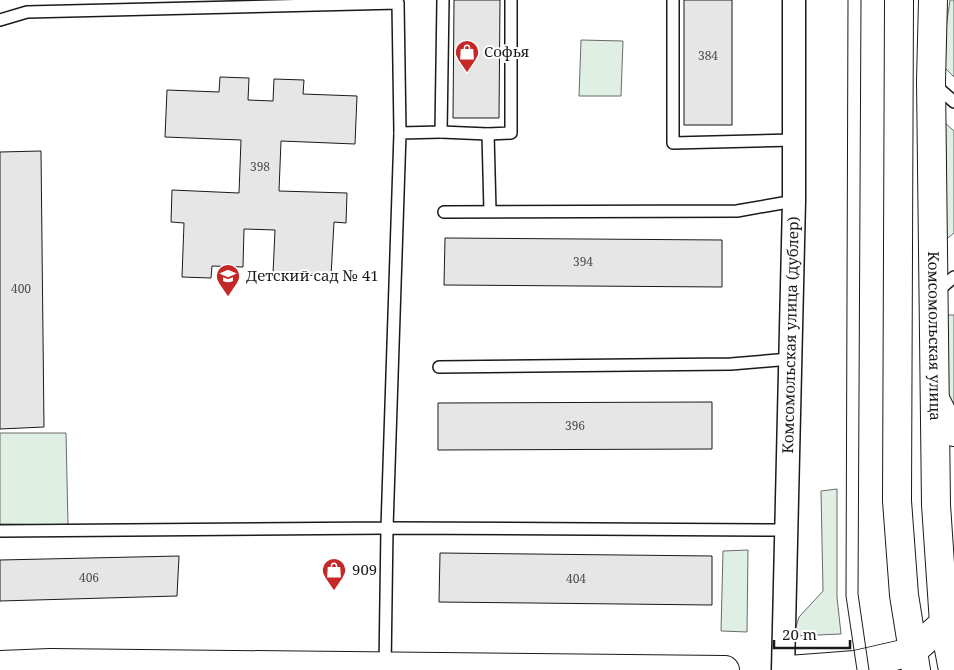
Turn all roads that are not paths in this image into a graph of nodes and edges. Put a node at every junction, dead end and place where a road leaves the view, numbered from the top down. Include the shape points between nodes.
1 (443, 0) edge
2 (511, 0) edge
3 (672, 0) edge
4 (794, 0) edge
5 (899, 0) edge
6 (933, 0) edge
7 (0, 20) edge
8 (932, 81) junction
9 (954, 102) edge
10 (441, 132) junction
11 (400, 133) junction
12 (488, 134) junction
13 (793, 140) junction
14 (794, 201) junction
15 (490, 211) junction
16 (444, 212) dead end
17 (944, 285) edge
18 (790, 359) junction
19 (439, 367) dead end
20 (936, 401) junction
21 (954, 432) edge
22 (387, 528) junction
23 (786, 530) junction
24 (0, 531) edge
25 (954, 588) edge
26 (944, 623) junction
27 (914, 661) edge
28 (0, 665) edge
29 (50, 667) edge
30 (177, 667) edge
31 (274, 668) edge
32 (385, 668) edge
33 (469, 669) edge
34 (725, 670) edge
35 (783, 670) edge
36 (789, 670) edge
37 (953, 670) edge

1 - 10 lane
2 - 12 lane via 511,133
3 - 13 lane via 673,143
4 - 13 street, Комсомольская улица (дублер)
5 - 27 main road via 897,501 904,595
6 - 8 main road, Комсомольская улица
7 - 11 lane via 27,12 398,3
8 - 9 lane
8 - 17 main road, Комсомольская улица
10 - 11 lane
10 - 12 lane
11 - 22 lane
12 - 15 lane
13 - 14 street, Комсомольская улица (дублер)
14 - 15 lane via 737,211
14 - 18 street, Комсомольская улица (дублер)
15 - 16 lane
17 - 20 main road, Комсомольская улица
18 - 19 lane via 730,364
18 - 23 street, Комсомольская улица (дублер)
20 - 21 main road
20 - 26 main road, Комсомольская улица via 936,505
22 - 23 lane
22 - 24 lane
22 - 32 lane
23 - 35 street, Комсомольская улица (дублер)
25 - 26 main road
26 - 27 main road
26 - 37 main road, Комсомольская улица
27 - 36 main road
28 - 29 main road
29 - 30 main road
30 - 31 main road
31 - 32 main road
32 - 33 main road
33 - 34 main road

